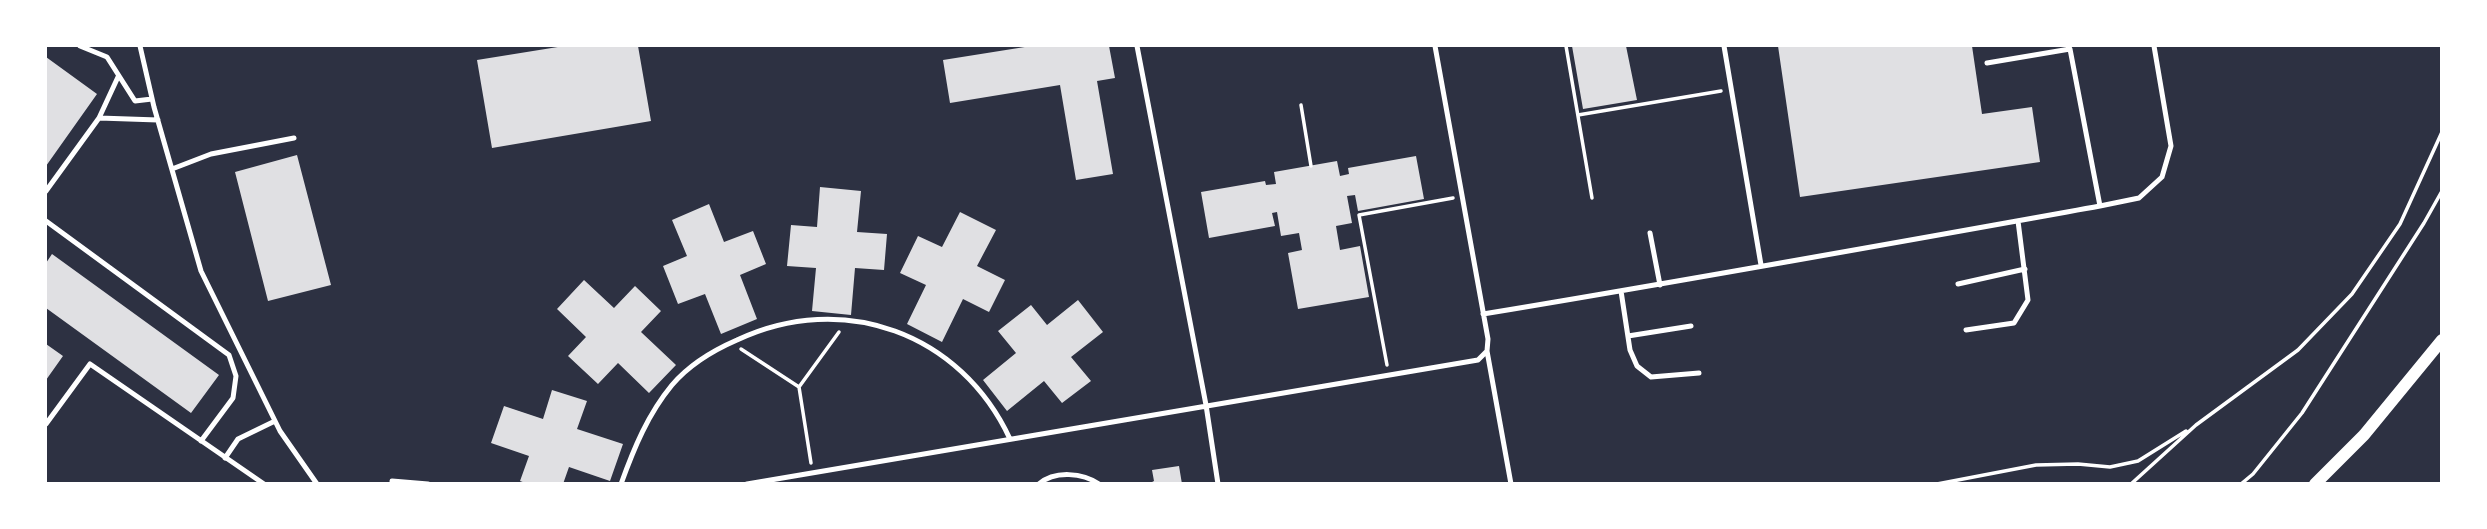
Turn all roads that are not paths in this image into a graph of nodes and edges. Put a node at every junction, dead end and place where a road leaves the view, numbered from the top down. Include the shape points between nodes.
1 (80, 46) edge
2 (140, 46) edge
3 (1137, 46) edge
4 (1435, 46) edge
5 (1724, 46) edge
6 (2154, 46) edge
7 (2070, 47) edge
8 (1987, 63) dead end
9 (118, 77) junction
10 (152, 99) junction
11 (99, 118) junction
12 (158, 120) junction
13 (294, 138) dead end
14 (172, 169) junction
15 (46, 191) edge
16 (2100, 206) junction
17 (46, 221) edge
18 (2018, 221) junction
19 (1650, 233) dead end
20 (1761, 265) junction
21 (2025, 270) junction
22 (1958, 284) dead end
23 (1660, 285) junction
24 (1621, 291) junction
25 (1483, 314) junction
26 (1691, 326) dead end
27 (1966, 330) dead end
28 (1628, 336) junction
29 (2441, 340) edge
30 (1487, 351) junction
31 (1699, 373) dead end
32 (1206, 405) junction
33 (275, 421) junction
34 (46, 424) edge
35 (1010, 439) junction
36 (201, 441) junction
37 (225, 458) junction
38 (392, 481) dead end
39 (264, 484) edge
40 (317, 484) edge
41 (428, 484) edge
42 (621, 484) edge
43 (747, 484) edge
44 (1039, 484) edge
45 (1099, 484) edge
46 (1219, 484) edge
47 (1511, 484) edge
48 (2315, 484) edge

1 - 9 lane via 107,57
2 - 10 lane
3 - 32 lane
4 - 25 lane
5 - 20 lane
6 - 16 lane via 2171,146 2162,177 2139,198
7 - 8 lane
7 - 16 lane
9 - 10 lane via 135,102
9 - 11 lane
10 - 12 lane
11 - 12 lane
11 - 15 lane
12 - 14 lane
13 - 14 lane via 211,154
14 - 33 lane via 201,271
16 - 18 lane
17 - 36 lane via 229,355 236,376 233,398
18 - 20 lane
18 - 21 lane
19 - 23 lane
20 - 23 lane
21 - 22 lane
21 - 27 lane via 2028,300 2014,323
23 - 24 lane
24 - 25 lane
24 - 28 lane
25 - 30 lane
26 - 28 lane
28 - 31 lane via 1637,366 1651,377
29 - 48 street via 2364,435
30 - 32 lane via 1478,360
30 - 47 lane
32 - 35 lane
32 - 46 lane
33 - 37 lane via 238,439
33 - 40 lane
34 - 36 lane via 90,364
35 - 42 lane via 999,414 965,373 926,344 885,327 838,319 793,321 762,328 715,350 674,383 646,422
35 - 43 lane
36 - 37 lane
37 - 39 lane
38 - 41 lane
44 - 45 lane via 1079,474

